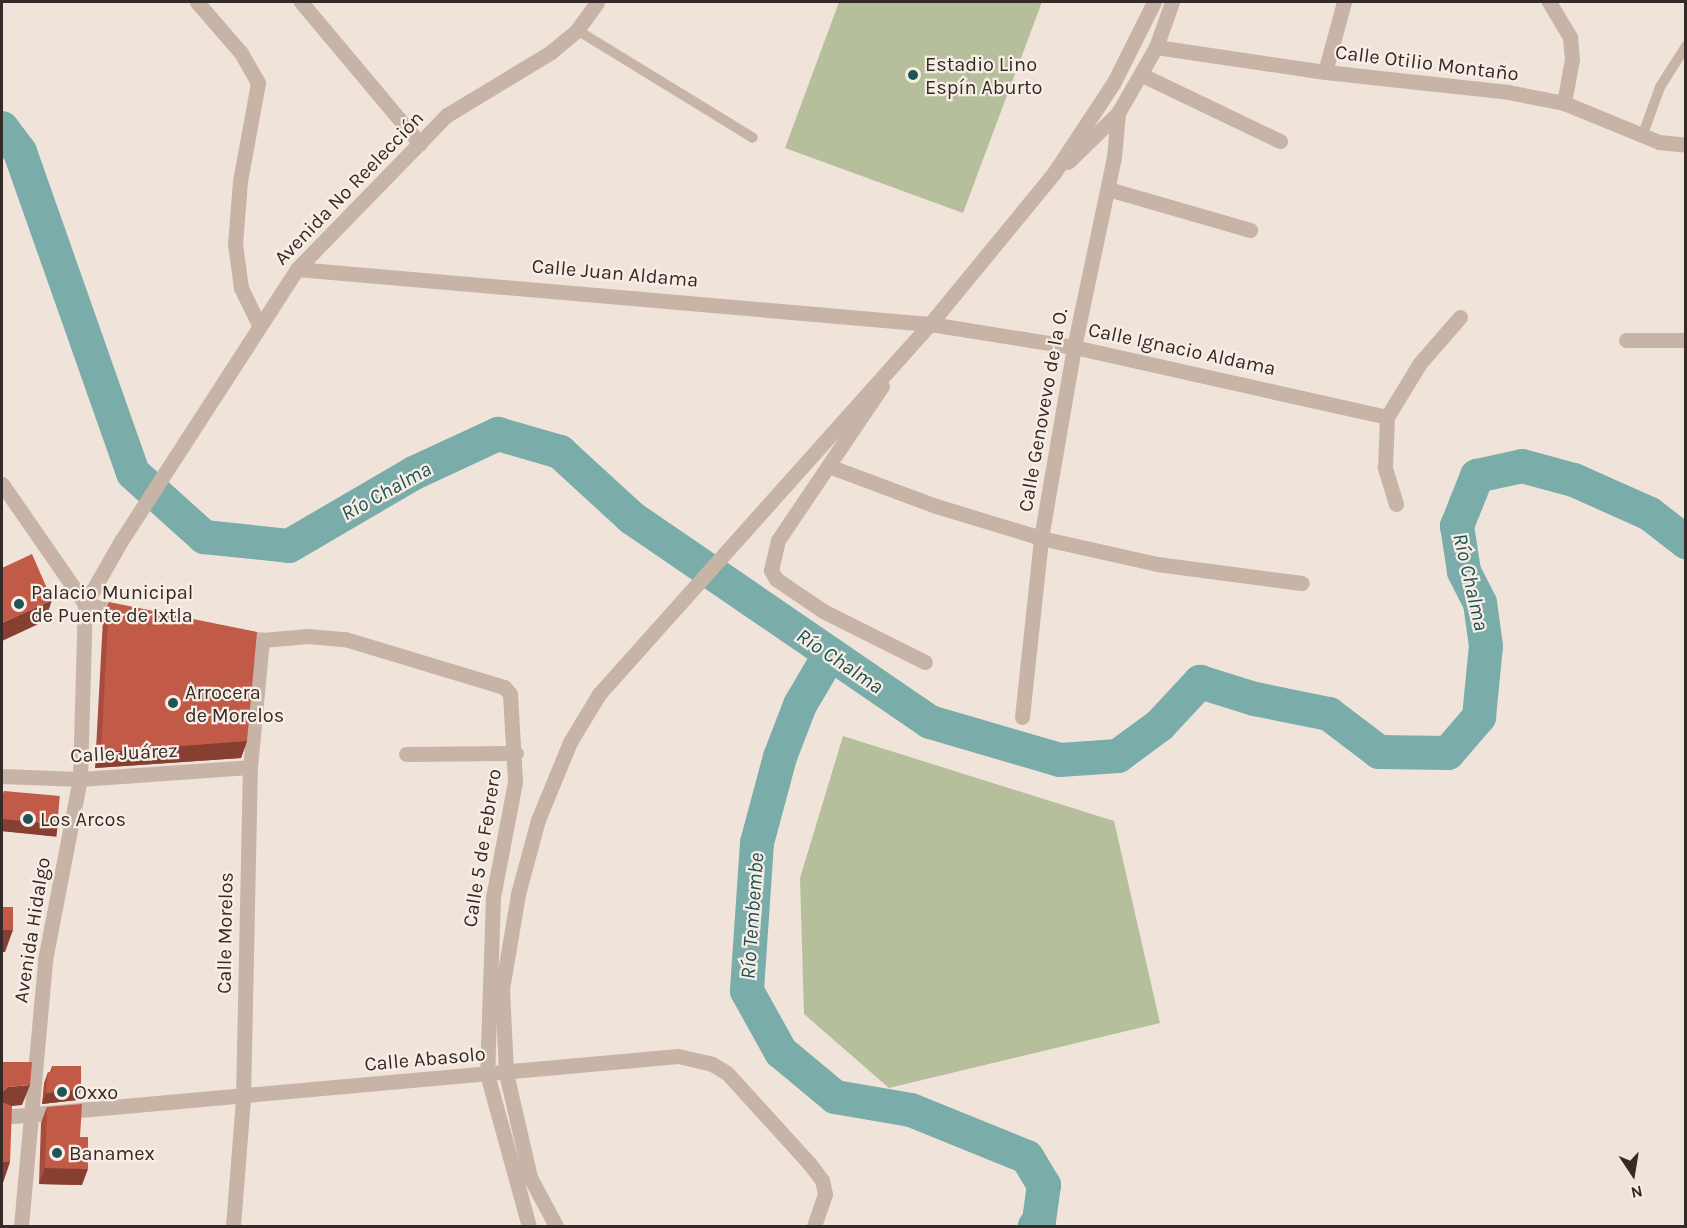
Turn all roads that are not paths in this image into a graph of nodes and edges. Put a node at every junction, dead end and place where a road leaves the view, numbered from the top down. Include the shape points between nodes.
1 (197, 2) edge
2 (302, 2) edge
3 (597, 2) edge
4 (1154, 2) edge
5 (1172, 2) edge
6 (1344, 2) edge
7 (1549, 2) edge
8 (577, 30) junction
9 (1686, 46) edge
10 (1156, 47) junction
11 (1325, 72) junction
12 (1142, 75) junction
13 (1564, 103) junction
14 (1118, 113) junction
15 (1643, 135) junction
16 (753, 138) dead end
17 (1280, 141) dead end
18 (420, 144) junction
19 (1686, 145) edge
20 (1054, 172) junction
21 (1108, 189) junction
22 (1250, 230) dead end
23 (297, 269) junction
24 (1460, 317) dead end
25 (258, 323) junction
26 (930, 324) junction
27 (1626, 340) dead end
28 (1686, 340) edge
29 (1074, 347) junction
30 (901, 356) junction
31 (1387, 417) junction
32 (831, 467) junction
33 (2, 483) edge
34 (1396, 504) dead end
35 (1041, 538) junction
36 (1302, 583) dead end
37 (85, 604) junction
38 (137, 616) edge
39 (220, 633) edge
40 (262, 640) junction
41 (925, 662) dead end
42 (1022, 717) dead end
43 (516, 753) junction
44 (406, 754) dead end
45 (250, 766) junction
46 (2, 776) edge
47 (81, 778) junction
48 (506, 1073) junction
49 (487, 1074) junction
50 (243, 1098) junction
51 (2, 1117) edge
52 (31, 1117) junction
53 (530, 1177) junction
54 (513, 1178) junction
55 (21, 1227) edge
56 (233, 1227) edge
57 (529, 1227) edge
58 (556, 1227) edge
59 (814, 1227) edge

1 - 25 street via 241,53 258,83 240,181 235,244 241,288
2 - 18 street
3 - 8 street, Avenida No Reelección
4 - 20 street via 1114,82
5 - 10 street
6 - 11 street
7 - 13 street via 1570,37 1572,59
8 - 16 lane
8 - 18 street, Avenida No Reelección via 551,52 447,115
9 - 15 lane via 1660,87
10 - 11 street, Calle Otilio Montaño
10 - 12 street
11 - 13 street, Calle Otilio Montaño via 1497,90
12 - 14 street
12 - 17 street
13 - 15 street, Calle Otilio Montaño
14 - 20 street via 1089,144
14 - 21 street, Calle Genovevo de la O.
15 - 19 street, Calle Otilio Montaño via 1659,142
18 - 23 street, Avenida No Reelección
20 - 26 street
21 - 22 street
21 - 29 street, Calle Genovevo de la O.
23 - 25 street, Avenida No Reelección
23 - 26 street, Calle Juan Aldama
24 - 31 street via 1420,363
25 - 37 street, Avenida No Reelección
26 - 29 street, Calle Ignacio Aldama
26 - 30 street
27 - 28 street
29 - 31 street, Calle Ignacio Aldama
29 - 35 street, Calle Genovevo de la O.
30 - 32 street
30 - 48 street via 599,694 570,742 538,820 506,949 502,989
31 - 34 street via 1385,467
32 - 35 street via 936,507
32 - 41 street via 790,521 771,557 771,570 776,579 823,611
33 - 37 street
35 - 36 street via 1157,564
35 - 42 street, Calle Genovevo de la O.
37 - 38 street
37 - 47 street, Avenida Hidalgo
39 - 40 street, Calle 5 de Febrero
40 - 43 street, Calle 5 de Febrero via 308,636 345,639 504,687 511,697
40 - 45 street, Calle Morelos
43 - 44 street
43 - 49 street, Calle 5 de Febrero via 515,782 492,897
45 - 47 street, Calle Juárez
45 - 50 street, Calle Morelos
46 - 47 street, Calle Juárez
47 - 52 street, Avenida Hidalgo via 45,960
48 - 49 street, Calle Abasolo
48 - 53 street
48 - 59 street, Calle Abasolo via 678,1056 699,1059 727,1073 822,1180 825,1194
49 - 50 street, Calle Abasolo
49 - 54 street, Calle 5 de Febrero
50 - 52 street, Calle Abasolo
50 - 56 street, Calle Morelos
51 - 52 street, Calle Abasolo
52 - 55 street, Avenida Hidalgo
53 - 54 street
53 - 58 street
54 - 57 street, Calle 5 de Febrero

